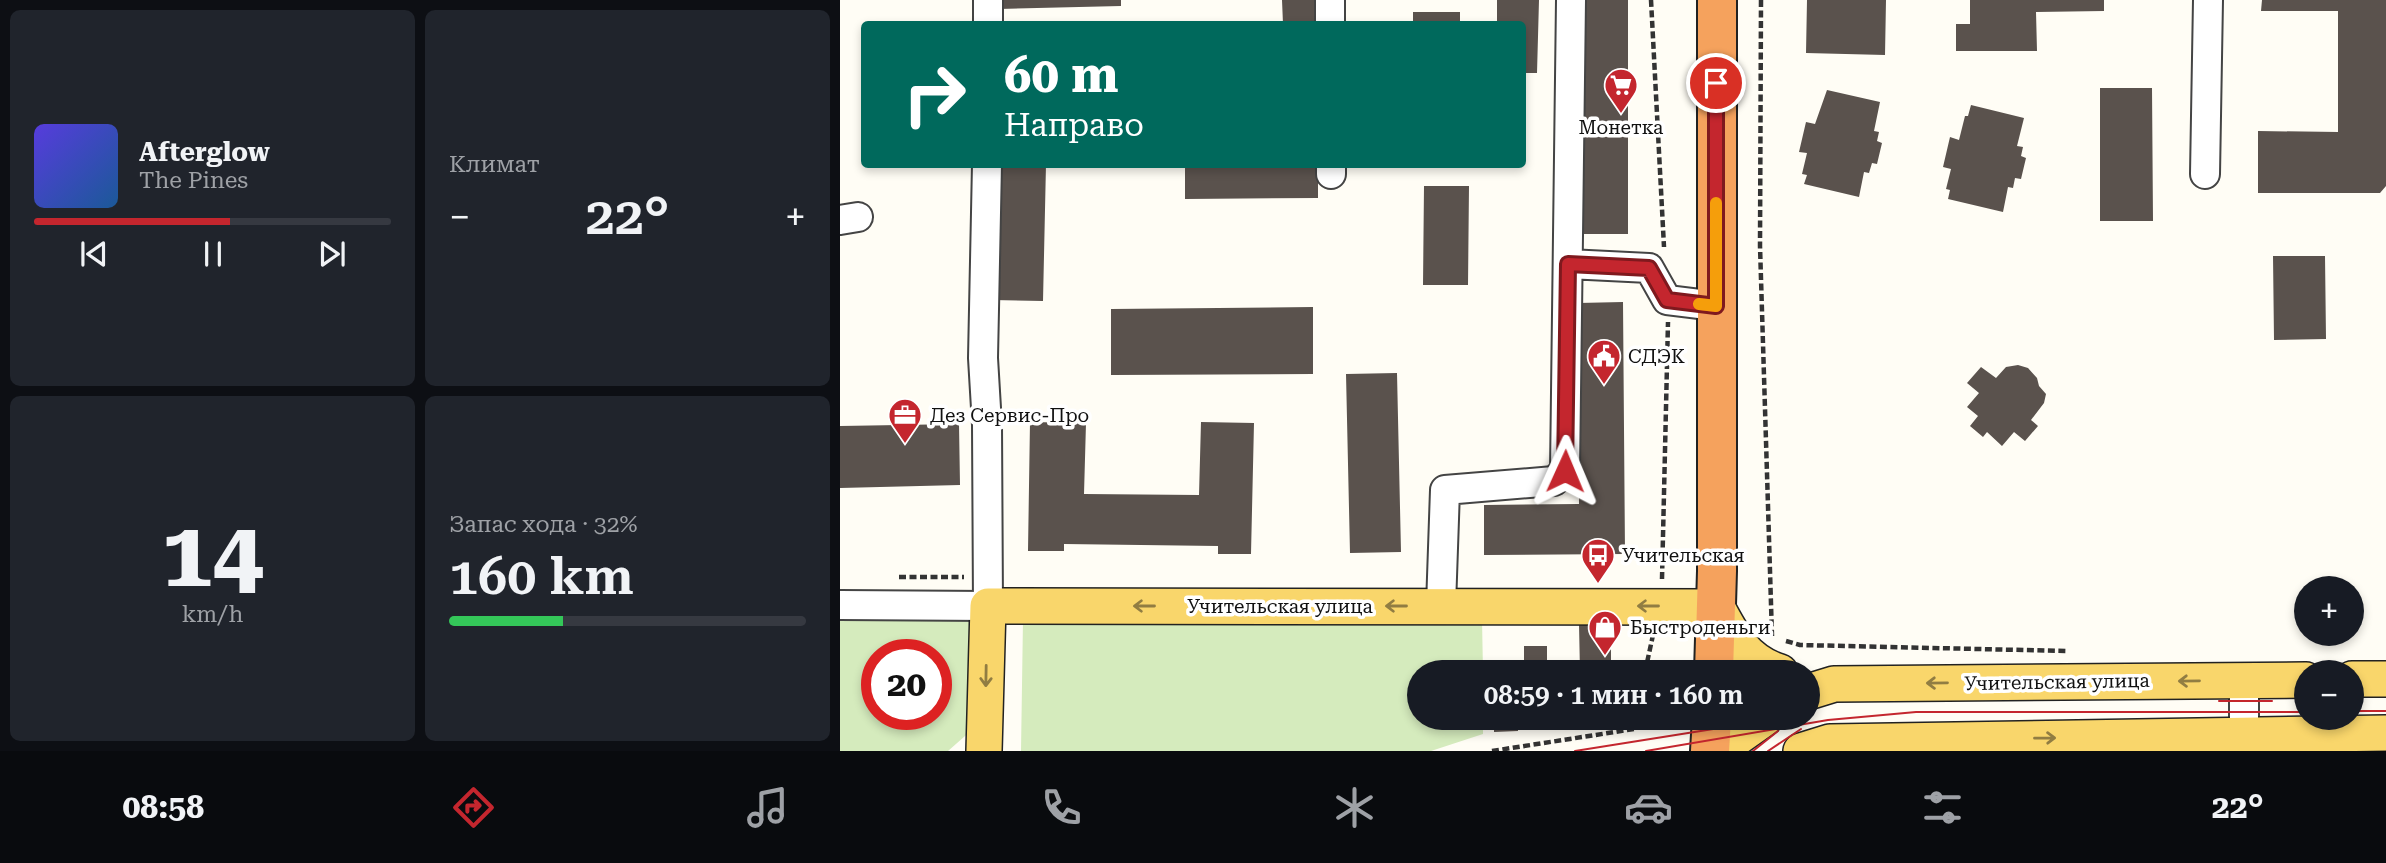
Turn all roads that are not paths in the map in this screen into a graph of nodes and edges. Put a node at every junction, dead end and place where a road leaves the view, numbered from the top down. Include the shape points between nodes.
1 (988, 0) edge
2 (1330, 0) edge
3 (1571, 0) edge
4 (1717, 0) edge
5 (2208, 0) edge
6 (988, 21) edge
7 (1330, 21) edge
8 (987, 168) edge
9 (2205, 174) dead end
10 (1568, 264) junction
11 (1716, 306) junction
12 (988, 592) junction
13 (840, 605) edge
14 (1441, 606) junction
15 (1717, 607) junction
16 (1715, 660) edge
17 (1755, 660) edge
18 (2364, 679) edge
19 (2386, 679) edge
20 (2244, 680) junction
21 (2294, 680) edge
22 (1820, 685) edge
23 (1711, 730) edge
24 (1748, 730) edge
25 (2386, 733) edge
26 (2244, 743) edge
27 (1815, 746) edge
28 (984, 751) edge
29 (1710, 751) edge
30 (1718, 751) edge

1 - 6 lane
2 - 7 lane
3 - 10 lane
4 - 11 highway
5 - 9 lane
8 - 12 lane via 983,358
10 - 11 lane via 1649,268 1667,300
10 - 14 lane via 1565,471 1554,481 1445,490
11 - 15 highway
12 - 13 lane
14 -> 12 main road, Учительская улица
12 -> 28 main road
15 -> 14 main road, Учительская улица
15 - 16 highway
15 - 17 main road via 1735,644
18 - 19 main road
20 - 21 main road, Учительская улица
20 -> 22 main road, Учительская улица
20 - 26 lane
23 - 29 highway
24 - 30 main road
25 - 26 main road
27 -> 26 main road

